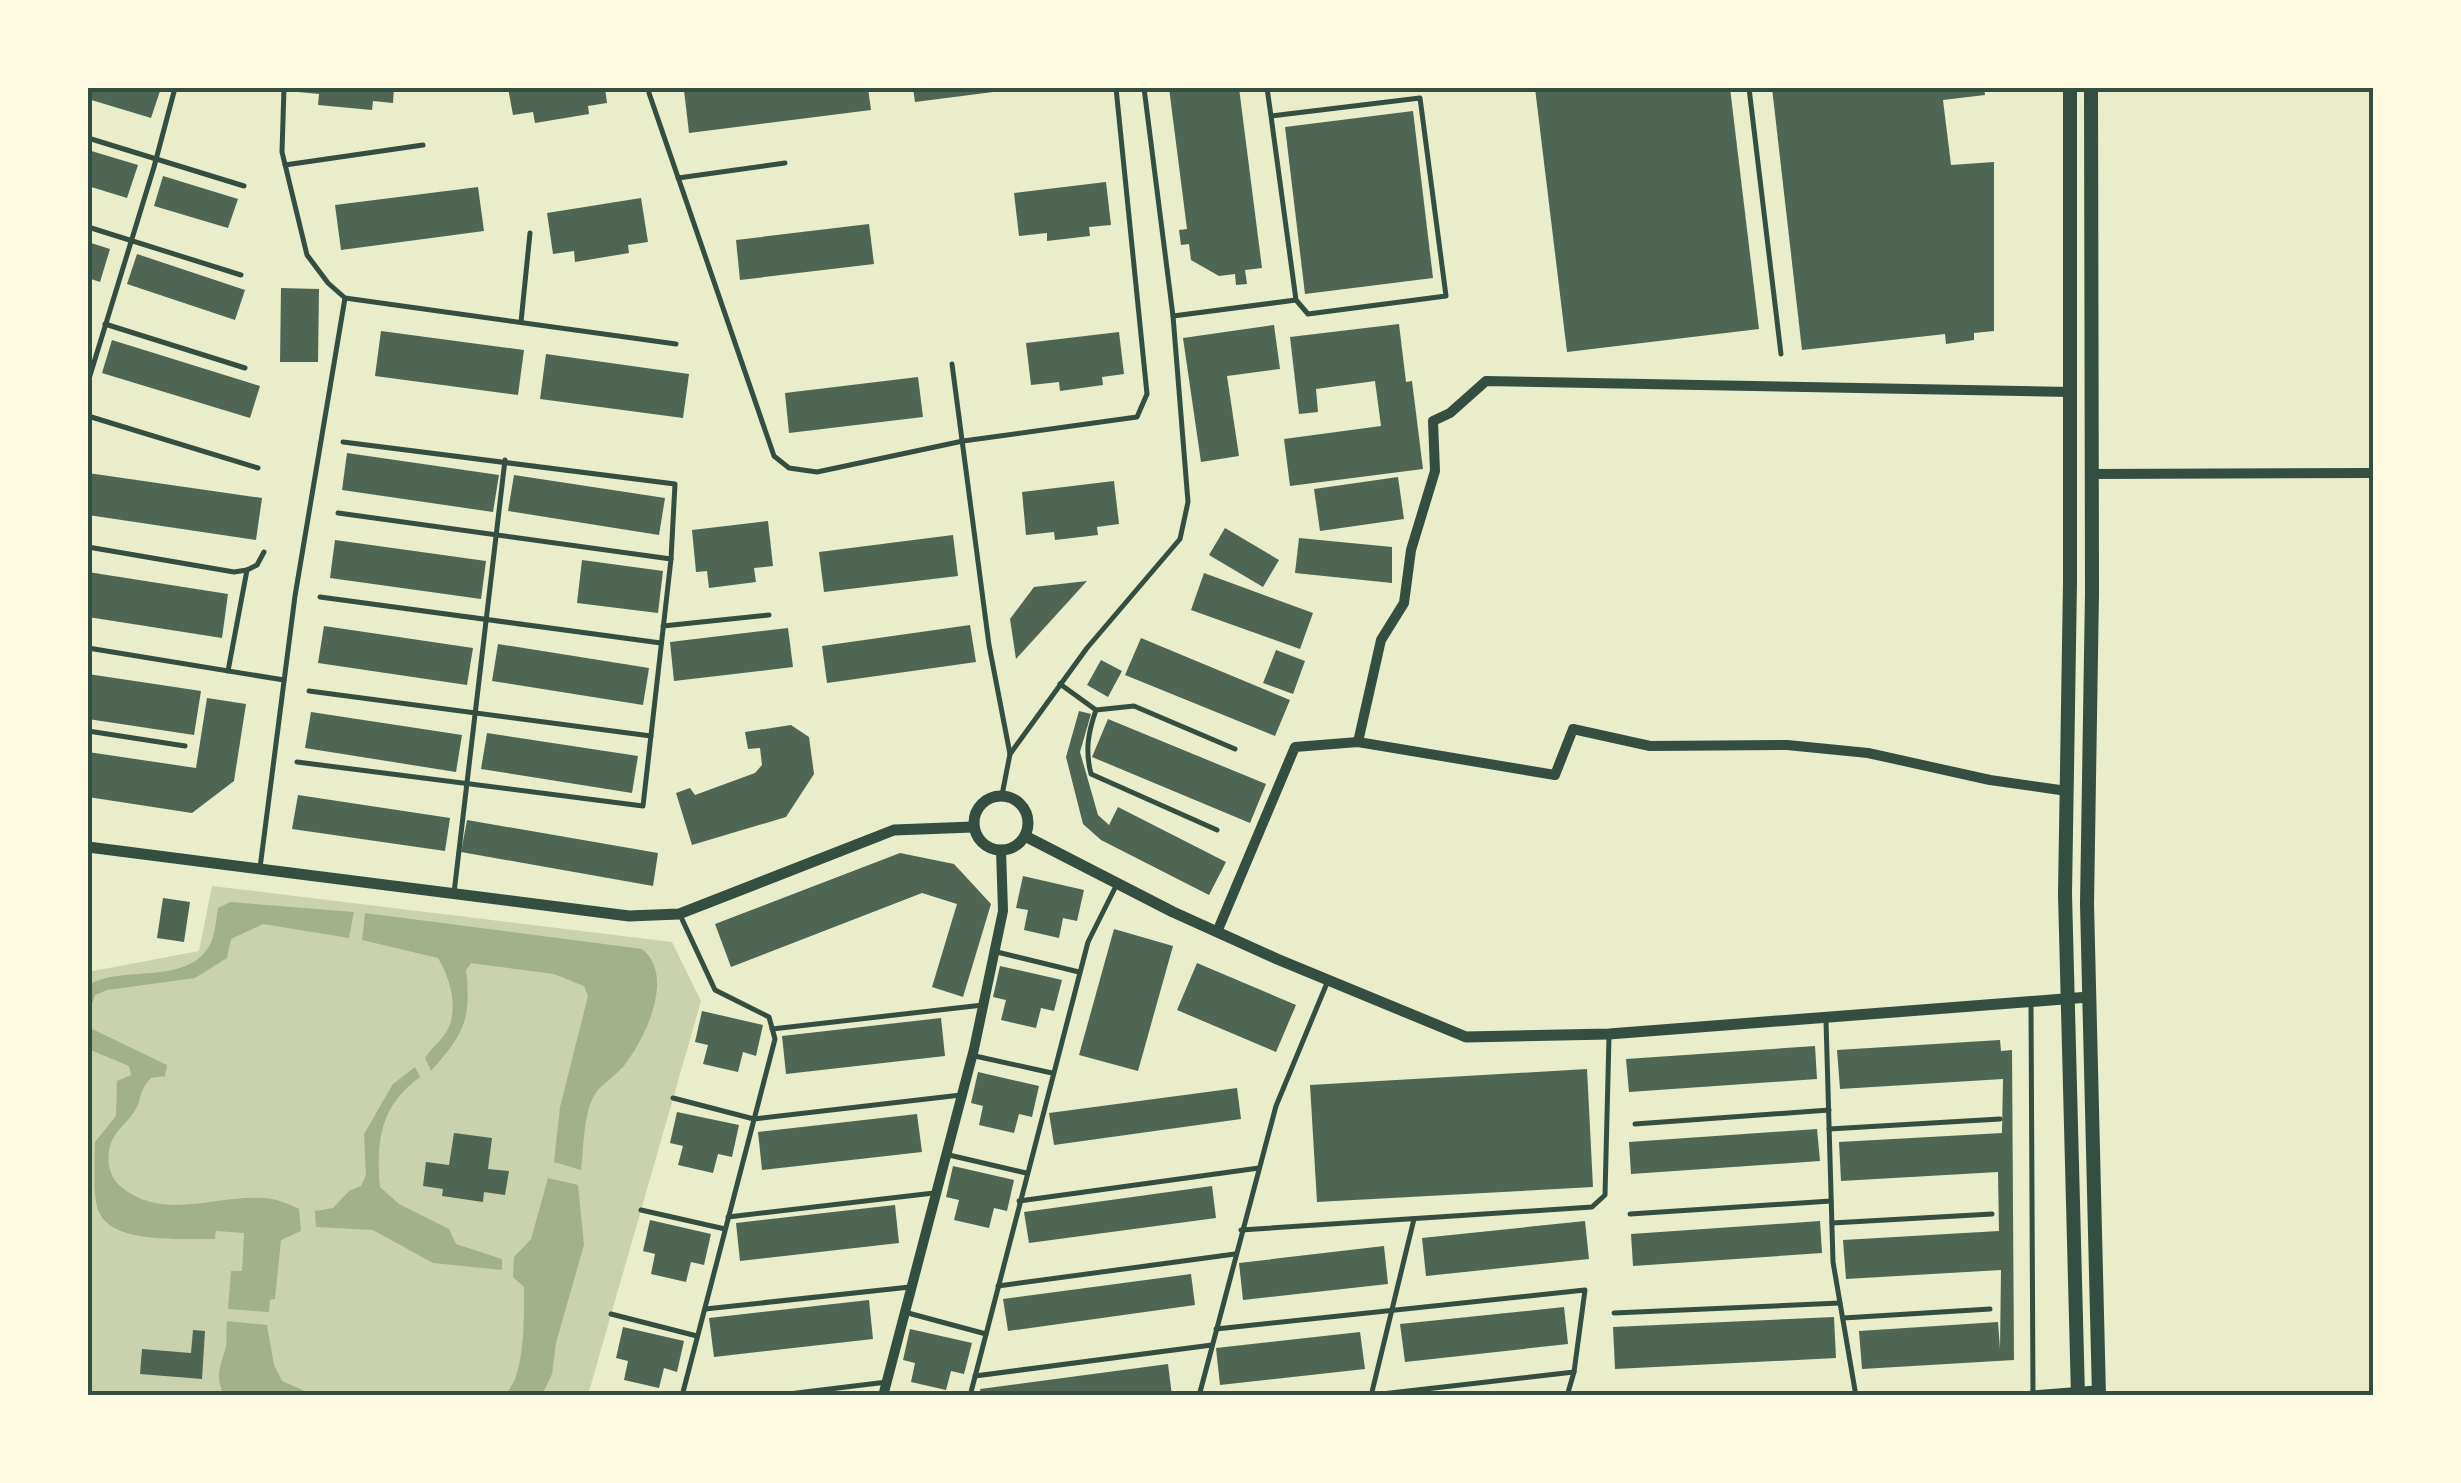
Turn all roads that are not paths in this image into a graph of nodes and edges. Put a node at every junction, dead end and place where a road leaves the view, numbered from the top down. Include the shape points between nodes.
1 (175, 88) edge
2 (284, 88) edge
3 (650, 88) edge
4 (1116, 88) edge
5 (1144, 88) edge
6 (1266, 88) edge
7 (1749, 88) edge
8 (2070, 88) edge
9 (2091, 88) edge
10 (1270, 116) junction
11 (88, 138) edge
12 (423, 146) dead end
13 (156, 158) junction
14 (785, 163) dead end
15 (284, 165) junction
16 (678, 178) junction
17 (244, 186) dead end
18 (88, 228) edge
19 (530, 233) dead end
20 (131, 240) junction
21 (241, 275) dead end
22 (346, 298) junction
23 (1296, 300) junction
24 (1173, 316) junction
25 (520, 322) junction
26 (105, 324) junction
27 (676, 344) dead end
28 (1781, 354) dead end
29 (952, 364) dead end
30 (245, 368) dead end
31 (88, 382) edge
32 (2070, 392) junction
33 (88, 416) edge
34 (963, 441) junction
35 (343, 442) dead end
36 (505, 460) junction
37 (258, 468) dead end
38 (2374, 473) edge
39 (2092, 474) junction
40 (338, 513) dead end
41 (495, 535) junction
42 (88, 547) edge
43 (264, 552) dead end
44 (671, 560) junction
45 (247, 570) junction
46 (320, 597) dead end
47 (769, 615) dead end
48 (486, 619) junction
49 (663, 626) junction
50 (661, 643) junction
51 (88, 648) edge
52 (228, 671) junction
53 (284, 680) junction
54 (1060, 684) junction
55 (309, 690) dead end
56 (1096, 710) junction
57 (474, 713) junction
58 (88, 731) edge
59 (651, 736) junction
60 (1358, 742) junction
61 (185, 746) dead end
62 (1235, 749) dead end
63 (1010, 754) junction
64 (297, 762) dead end
65 (466, 784) junction
66 (2067, 792) junction
67 (1002, 795) junction
68 (974, 827) junction
69 (1217, 830) dead end
70 (1025, 836) junction
71 (88, 846) edge
72 (1001, 850) junction
73 (260, 868) junction
74 (1117, 884) junction
75 (454, 893) junction
76 (679, 914) junction
77 (1216, 932) junction
78 (994, 951) junction
79 (1080, 972) junction
80 (1328, 980) junction
81 (2089, 997) junction
82 (2068, 999) junction
83 (2032, 1002) junction
84 (983, 1006) junction
85 (1826, 1018) junction
86 (772, 1029) junction
87 (1610, 1034) junction
88 (972, 1056) junction
89 (1052, 1073) junction
90 (961, 1096) junction
91 (673, 1098) dead end
92 (1829, 1110) junction
93 (754, 1119) junction
94 (2000, 1119) dead end
95 (1634, 1124) dead end
96 (1829, 1129) junction
97 (946, 1154) junction
98 (1258, 1168) junction
99 (1026, 1173) junction
100 (936, 1193) junction
101 (1019, 1201) junction
102 (1831, 1201) junction
103 (641, 1210) dead end
104 (1630, 1214) dead end
105 (1992, 1214) dead end
106 (728, 1218) junction
107 (1414, 1219) junction
108 (1832, 1223) junction
109 (725, 1229) junction
110 (1241, 1230) junction
111 (1235, 1254) junction
112 (998, 1286) junction
113 (912, 1287) junction
114 (1840, 1303) junction
115 (704, 1309) junction
116 (1990, 1309) dead end
117 (1392, 1310) junction
118 (905, 1312) junction
119 (1614, 1312) dead end
120 (611, 1314) dead end
121 (1843, 1318) junction
122 (1216, 1329) junction
123 (986, 1334) junction
124 (697, 1336) junction
125 (1212, 1345) junction
126 (1574, 1372) junction
127 (975, 1376) junction
128 (887, 1382) junction
129 (2078, 1392) edge
130 (2099, 1392) edge
131 (2034, 1394) edge
132 (1369, 1395) edge
133 (1856, 1395) edge
134 (682, 1396) edge
135 (772, 1396) edge
136 (884, 1396) edge
137 (970, 1396) edge
138 (1199, 1396) edge
139 (1567, 1396) edge
140 (1834, 1396) edge
141 (1996, 1396) edge

1 - 13 lane
2 - 15 lane
3 - 16 lane
4 - 34 lane via 1147,394 1137,417
5 - 24 lane
6 - 10 lane
7 - 28 lane
8 - 32 main road
9 - 39 main road
10 - 23 lane
10 - 23 lane via 1420,98 1446,296 1308,314
11 - 13 lane
12 - 15 lane
13 - 17 lane
13 - 20 lane
14 - 16 lane
15 - 22 lane via 307,255
16 - 34 lane via 774,456 789,468 817,472
18 - 20 lane
19 - 25 lane
20 - 21 lane
20 - 26 lane
22 - 25 lane
22 - 53 lane
23 - 24 lane
24 - 54 lane via 1188,502 1180,539
25 - 27 lane
26 - 30 lane
26 - 31 lane
29 - 34 lane
32 - 60 street via 1486,381 1433,421 1436,471 1411,550 1404,603 1381,640
32 - 66 main road
33 - 37 lane
34 - 63 lane
35 - 36 lane
36 - 41 lane
36 - 44 lane via 674,484
38 - 39 street
39 - 81 main road
40 - 41 lane
41 - 44 lane
41 - 48 lane
42 - 45 lane
43 - 45 lane
44 - 49 lane
45 - 52 lane
46 - 48 lane
47 - 49 lane
48 - 50 lane
48 - 57 lane
49 - 50 lane
50 - 59 lane
51 - 52 lane
52 - 53 lane
53 - 73 lane
54 - 56 lane
54 - 63 lane
55 - 57 lane
56 - 62 lane via 1134,706
56 - 69 lane via 1085,752 1091,774
57 - 59 lane
57 - 65 lane
58 - 61 lane
59 - 65 lane via 643,806
60 - 66 street via 1555,775 1574,730 1650,746 1787,745 1868,753
60 - 77 street via 1296,747
63 - 67 lane
64 - 65 lane
65 - 75 lane
66 - 82 main road
67 - 68 street via 980,804
67 - 70 street via 1023,806
68 - 72 street via 982,844
68 - 76 street via 894,830
70 - 72 street
70 - 74 street
71 - 73 street
72 - 78 street via 1003,910
73 - 75 street
74 - 77 street
74 - 79 lane
75 - 76 street via 629,916
76 - 86 lane via 715,990 769,1018
77 - 80 street
78 - 79 lane
78 - 84 street
79 - 89 lane
80 - 87 street via 1466,1036
80 - 98 lane
81 - 82 street
81 - 130 main road
82 - 83 street
82 - 129 main road
83 - 85 street
83 - 131 lane
84 - 86 lane
84 - 88 street
85 - 87 street
85 - 92 lane
86 - 93 lane
87 - 107 lane via 1605,1195 1592,1207
88 - 89 lane
88 - 90 street
89 - 99 lane
90 - 93 lane
90 - 97 street
91 - 93 lane
92 - 95 lane
92 - 96 lane
93 - 106 lane
94 - 96 lane
96 - 102 lane
97 - 99 lane
97 - 100 street
98 - 101 lane
98 - 110 lane
99 - 101 lane
100 - 106 lane
100 - 113 street
101 - 112 lane
102 - 104 lane
102 - 108 lane
103 - 109 lane
105 - 108 lane
106 - 109 lane
107 - 110 lane
107 - 117 lane
108 - 114 lane
109 - 115 lane
110 - 111 lane
111 - 112 lane
111 - 122 lane
112 - 123 lane
113 - 115 lane
113 - 118 street
114 - 119 lane
114 - 121 lane
115 - 124 lane
116 - 121 lane
117 - 122 lane
117 - 126 lane via 1585,1290
117 - 132 lane
118 - 123 lane
118 - 128 street
120 - 124 lane
121 - 133 lane
122 - 125 lane
123 - 127 lane
124 - 134 lane
125 - 127 lane
125 - 138 lane
126 - 132 lane
126 - 139 lane
127 - 137 lane
128 - 135 lane
128 - 136 street
129 - 130 lane
129 - 131 lane
131 - 141 lane
133 - 140 lane

